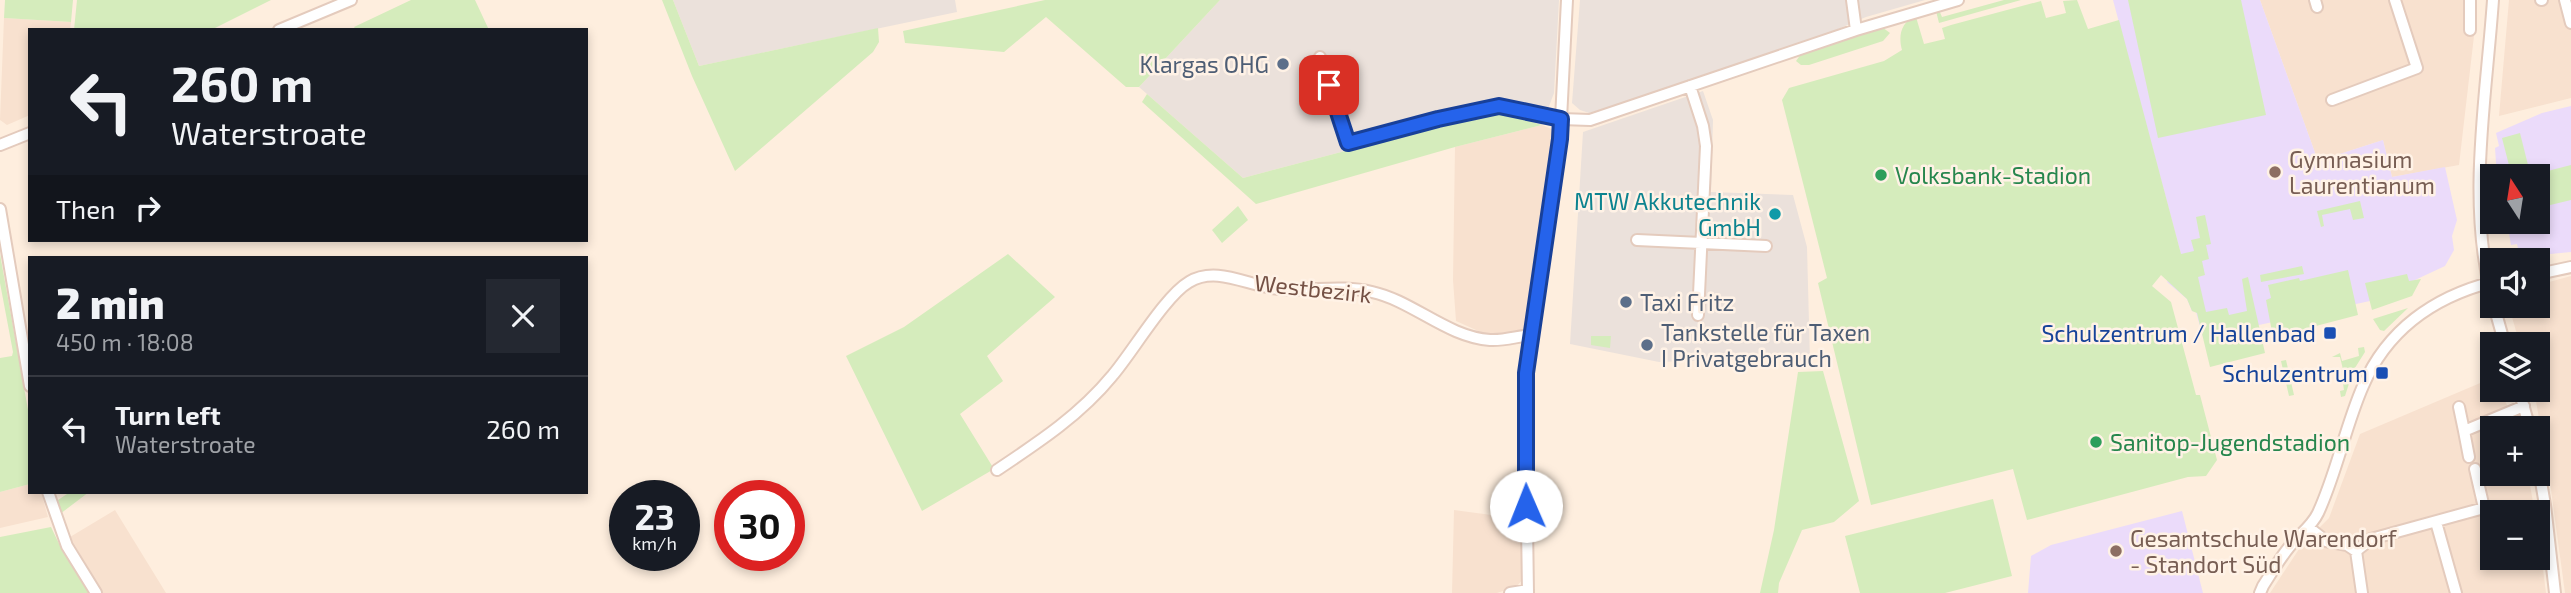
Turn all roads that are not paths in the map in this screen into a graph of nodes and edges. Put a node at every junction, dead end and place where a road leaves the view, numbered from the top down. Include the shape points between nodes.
1 (351, 0) edge
2 (1567, 0) edge
3 (1852, 0) edge
4 (1958, 0) edge
5 (2395, 0) edge
6 (2470, 0) edge
7 (2493, 0) edge
8 (2565, 0) edge
9 (2571, 23) edge
10 (284, 28) edge
11 (1856, 30) junction
12 (2470, 30) dead end
13 (1320, 57) dead end
14 (1690, 86) junction
15 (2332, 100) dead end
16 (1561, 119) junction
17 (28, 134) edge
18 (0, 145) edge
19 (0, 209) edge
20 (1637, 240) dead end
21 (1701, 244) junction
22 (1766, 246) dead end
23 (2482, 248) edge
24 (2571, 267) edge
25 (2550, 271) edge
26 (2480, 285) edge
27 (1698, 315) dead end
28 (1532, 335) junction
29 (28, 374) edge
30 (2523, 402) edge
31 (2459, 407) dead end
32 (2524, 407) junction
33 (2526, 416) edge
34 (2464, 431) junction
35 (2469, 457) dead end
36 (2475, 469) dead end
37 (997, 470) dead end
38 (2542, 486) edge
39 (49, 494) edge
40 (2436, 522) junction
41 (2308, 527) junction
42 (2356, 551) junction
43 (1528, 592) edge
44 (96, 593) edge
45 (1510, 593) edge
46 (2260, 593) edge
47 (2362, 593) edge
48 (2456, 593) edge
49 (2555, 593) edge

1 - 10 street
2 - 16 street
3 - 11 street
4 - 11 street
5 - 15 street via 2417,68
6 - 12 street
7 - 23 street via 2478,185
8 - 9 street
11 - 14 street
13 - 16 street via 1348,143 1499,106
14 - 16 street via 1590,120
14 - 21 street via 1705,134
16 - 28 street
17 - 18 street
19 - 29 street
20 - 21 street
21 - 22 street
21 - 27 street
24 - 25 street
26 - 41 street via 2439,301 2391,341 2362,388 2325,496
28 - 37 street, Westbezirk via 1499,340 1472,337 1372,292 1273,288 1227,276 1201,277 1172,297 1111,378 1070,419
28 - 43 street via 1524,399
30 - 32 street
31 - 34 street
32 - 33 street
32 - 34 street
34 - 35 street
36 - 40 street via 2484,509
38 - 49 street
39 - 44 street via 67,546
40 - 42 street via 2371,539
40 - 48 street
41 - 42 street via 2326,541
41 - 46 street
42 - 47 street
43 - 45 street

